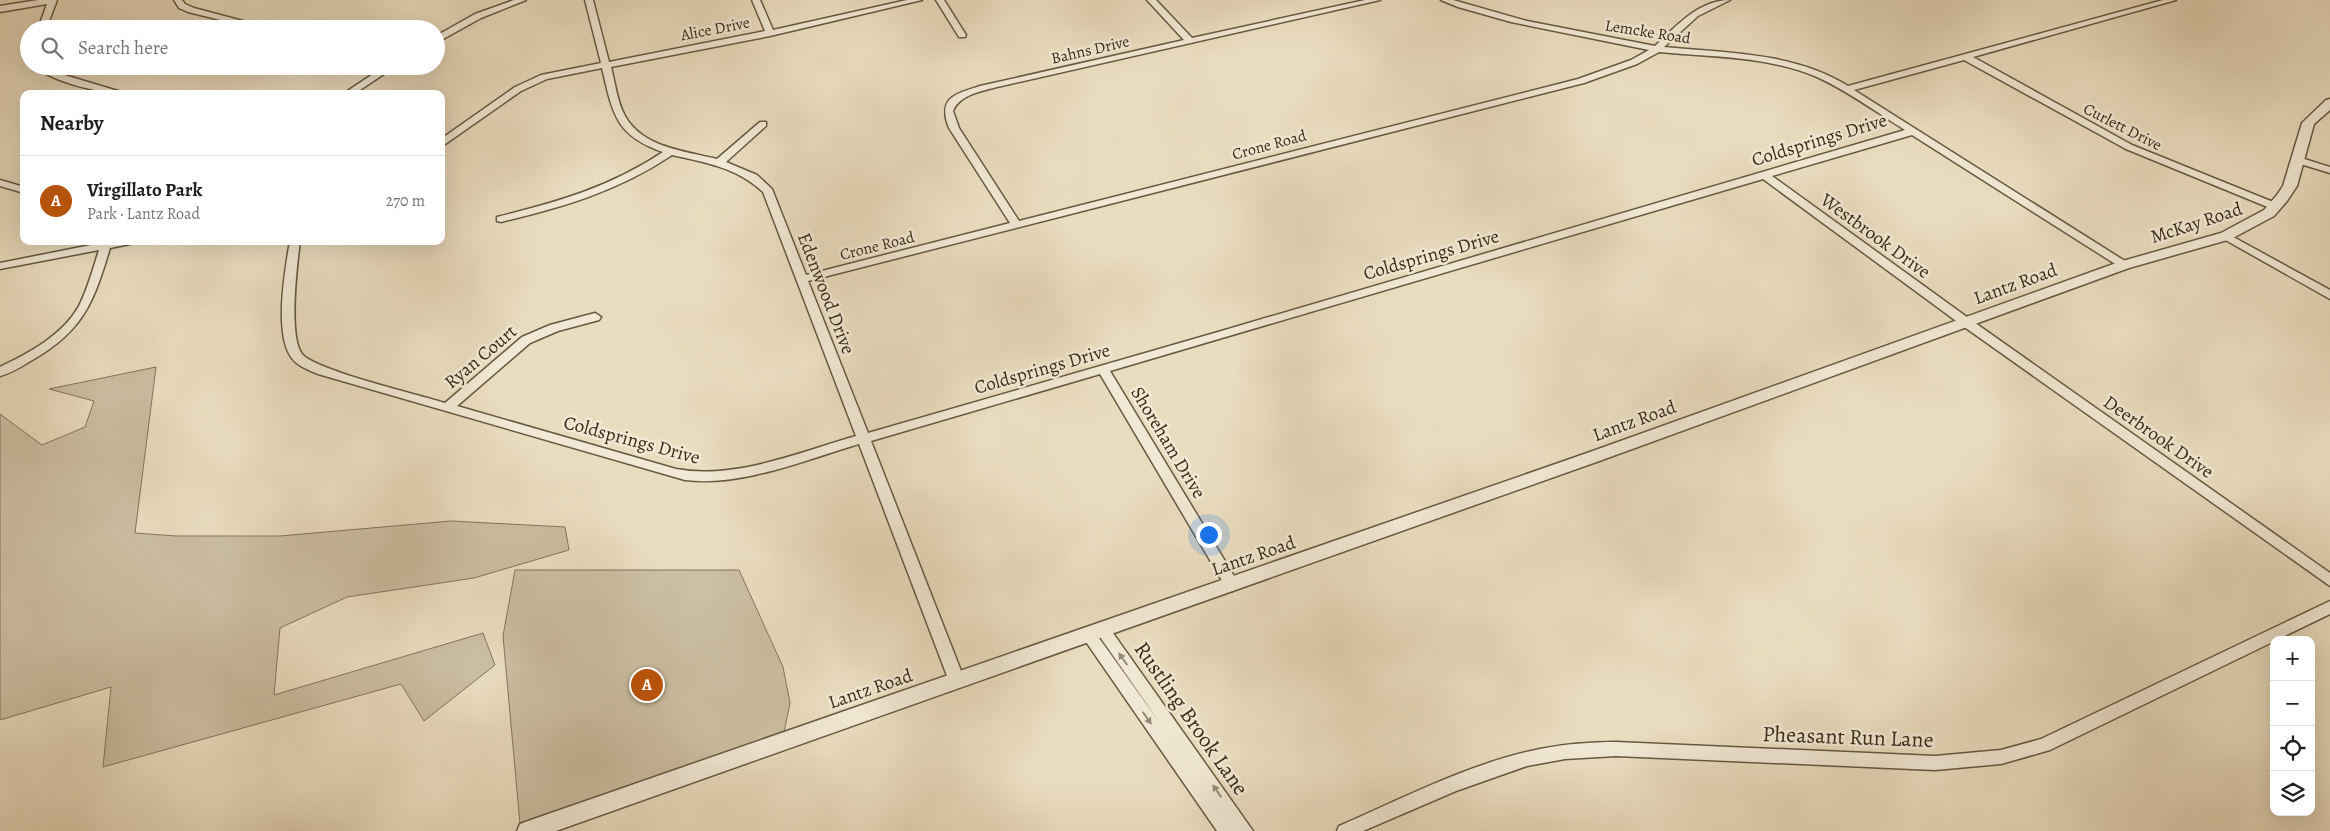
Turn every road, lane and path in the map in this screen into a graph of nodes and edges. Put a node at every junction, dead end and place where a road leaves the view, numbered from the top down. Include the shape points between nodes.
1 (53, 0) edge
2 (178, 0) edge
3 (522, 0) edge
4 (589, 0) edge
5 (756, 0) edge
6 (918, 0) edge
7 (940, 0) edge
8 (1151, 0) edge
9 (1376, 0) edge
10 (1445, 0) edge
11 (1726, 0) edge
12 (2172, 0) edge
13 (2154, 2) edge
14 (0, 8) edge
15 (45, 20) edge
16 (232, 20) edge
17 (770, 33) junction
18 (445, 35) edge
19 (962, 35) dead end
20 (1190, 41) junction
21 (1656, 49) junction
22 (1966, 57) junction
23 (606, 65) junction
24 (56, 75) edge
25 (378, 75) edge
26 (1846, 89) junction
27 (109, 90) edge
28 (353, 90) edge
29 (2330, 103) edge
30 (763, 124) dead end
31 (1910, 132) junction
32 (445, 141) edge
33 (671, 152) junction
34 (2298, 160) junction
35 (719, 163) junction
36 (2330, 170) edge
37 (1764, 175) junction
38 (0, 183) edge
39 (20, 189) edge
40 (2274, 206) junction
41 (502, 218) dead end
42 (1016, 224) junction
43 (2226, 236) junction
44 (101, 245) edge
45 (106, 245) edge
46 (295, 245) edge
47 (2124, 265) junction
48 (0, 266) edge
49 (802, 279) junction
50 (2330, 295) edge
51 (595, 318) dead end
52 (1967, 323) junction
53 (1103, 370) junction
54 (0, 372) edge
55 (448, 408) junction
56 (863, 438) junction
57 (2330, 580) edge
58 (1232, 585) junction
59 (2330, 607) edge
60 (1096, 632) junction
61 (957, 681) junction
62 (528, 831) edge
63 (1226, 831) edge
64 (1245, 831) edge
65 (1345, 831) edge

1 - 14 street
1 - 15 street
2 - 16 street via 191,10
3 - 18 street via 478,16
4 - 23 street, Edenwood Drive
5 - 17 street
6 - 17 street, Alice Drive
7 - 19 street
8 - 20 street
9 - 20 street, Bahns Drive
10 - 21 street, Lemcke Road via 1510,20
11 - 21 street, Crone Road via 1695,14
12 - 13 street
13 - 22 street
17 - 23 street, Alice Drive
20 - 42 street, Bahns Drive via 983,89 965,94 952,103 948,112 954,128
21 - 26 street, Lemcke Road via 1775,62 1816,73
21 - 42 street, Crone Road via 1634,62 1581,81
22 - 26 street
22 - 40 street, Curlett Drive via 2129,147
23 - 32 street, Alice Drive via 551,75 524,85
23 - 33 street, Edenwood Drive via 620,118 648,142
24 - 27 street
25 - 28 street
26 - 31 street
29 - 34 street, McKay Road via 2308,124
30 - 35 street
31 - 37 street, Coldsprings Drive
31 - 47 street
33 - 35 street, Edenwood Drive
33 - 41 street via 631,178 590,196
34 - 36 street
34 - 40 street, McKay Road via 2290,186
35 - 49 street, Edenwood Drive via 746,172 768,191
37 - 52 street, Westbrook Drive
37 - 53 street, Coldsprings Drive
38 - 39 street
40 - 43 street, McKay Road via 2257,221
42 - 49 street, Crone Road
43 - 47 street, McKay Road
43 - 50 street
44 - 48 street
45 - 54 street via 84,307 72,323 38,351
46 - 55 street, Coldsprings Drive via 288,332 290,345 297,357 322,371
47 - 52 street, Lantz Road
49 - 56 street, Edenwood Drive
51 - 55 street, Ryan Court via 554,328 526,340
52 - 57 street, Deerbrook Drive
52 - 58 street, Lantz Road
53 - 56 street, Coldsprings Drive
53 - 58 street, Shoreham Drive
55 - 56 street, Coldsprings Drive via 696,477 743,473
56 - 61 street, Edenwood Drive
58 - 60 street, Lantz Road
59 - 65 street, Pheasant Run Lane via 2068,735 2018,753 1935,763 1616,749 1568,751 1515,762 1480,774
60 - 61 street, Lantz Road
60 -> 63 street, Rustling Brook Lane
64 -> 60 street, Rustling Brook Lane
61 - 62 street, Lantz Road

